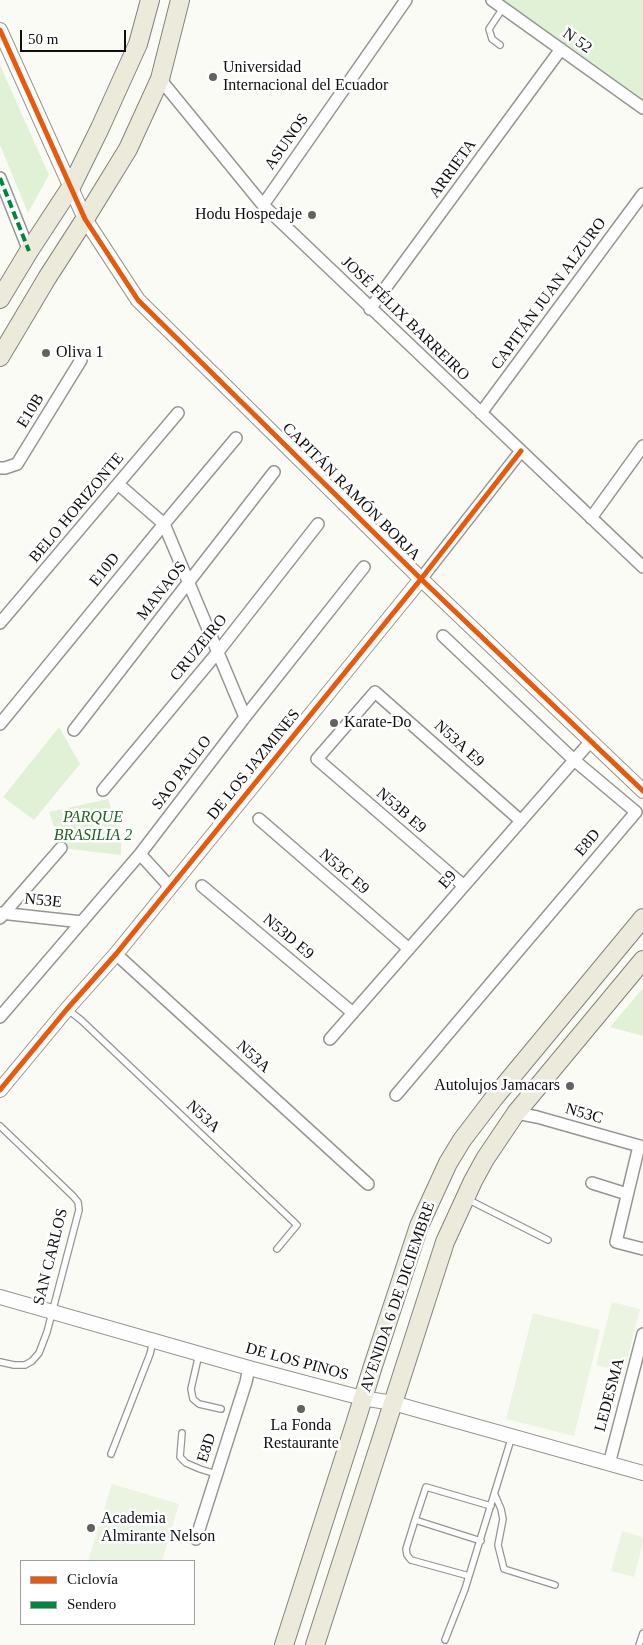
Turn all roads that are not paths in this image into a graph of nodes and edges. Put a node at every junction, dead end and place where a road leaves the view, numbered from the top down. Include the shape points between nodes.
1 (150, 0) edge
2 (180, 0) edge
3 (406, 0) edge
4 (492, 0) edge
5 (503, 8) junction
6 (0, 30) edge
7 (500, 44) dead end
8 (561, 49) junction
9 (160, 79) junction
10 (643, 108) edge
11 (0, 178) edge
12 (72, 187) junction
13 (643, 194) edge
14 (263, 205) junction
15 (85, 219) junction
16 (29, 251) junction
17 (0, 298) edge
18 (370, 308) junction
19 (0, 357) edge
20 (82, 360) dead end
21 (178, 413) dead end
22 (481, 413) junction
23 (236, 438) dead end
24 (643, 446) edge
25 (521, 451) junction
26 (0, 468) edge
27 (274, 472) dead end
28 (118, 484) junction
29 (591, 518) junction
30 (164, 524) junction
31 (318, 524) dead end
32 (364, 567) dead end
33 (643, 567) edge
34 (421, 579) junction
35 (190, 582) junction
36 (0, 623) edge
37 (443, 636) dead end
38 (217, 653) junction
39 (245, 717) junction
40 (0, 724) edge
41 (74, 730) dead end
42 (590, 742) junction
43 (317, 759) joint
44 (574, 760) junction
45 (103, 790) dead end
46 (643, 791) edge
47 (259, 819) dead end
48 (521, 821) junction
49 (61, 848) dead end
50 (140, 854) junction
51 (202, 886) dead end
52 (464, 886) junction
53 (170, 887) junction
54 (1, 915) edge
55 (643, 918) edge
56 (82, 922) junction
57 (409, 949) junction
58 (116, 954) junction
59 (643, 960) edge
60 (67, 1009) junction
61 (353, 1013) junction
62 (0, 1017) edge
63 (330, 1039) dead end
64 (0, 1090) edge
65 (396, 1095) dead end
66 (516, 1113) junction
67 (0, 1126) edge
68 (641, 1147) edge
69 (592, 1183) dead end
70 (368, 1184) dead end
71 (627, 1194) junction
72 (465, 1198) junction
73 (548, 1240) dead end
74 (277, 1249) dead end
75 (643, 1250) edge
76 (0, 1296) edge
77 (52, 1312) junction
78 (643, 1334) edge
79 (153, 1341) junction
80 (200, 1354) junction
81 (0, 1362) edge
82 (249, 1368) junction
83 (362, 1398) junction
84 (393, 1402) junction
85 (221, 1409) dead end
86 (182, 1433) dead end
87 (512, 1436) junction
88 (111, 1454) dead end
89 (609, 1464) junction
90 (643, 1473) edge
91 (216, 1474) junction
92 (495, 1495) junction
93 (491, 1506) junction
94 (415, 1520) junction
95 (196, 1539) dead end
96 (480, 1541) junction
97 (469, 1576) junction
98 (555, 1585) dead end
99 (643, 1633) edge
100 (445, 1640) dead end
101 (284, 1645) edge
102 (315, 1645) edge
103 (639, 1645) edge

1 - 12 main road via 138,44
2 - 9 main road
3 - 14 street, ASUNOS
4 - 5 street, N 52
5 - 7 lane via 489,29 492,39
5 - 8 street, N 52
6 - 12 street, CAPITÁN RAMÓN BORJA
8 - 10 street, N 52
8 - 18 street, ARRIETA
9 - 14 street, JOSÉ FÉLIX BARREIRO
9 - 15 main road via 128,148
11 - 16 street
12 - 15 street, CAPITÁN RAMÓN BORJA
12 - 16 main road
13 - 22 street, CAPITÁN JUAN ALZURO
14 - 18 street, JOSÉ FÉLIX BARREIRO
15 - 19 main road
15 - 34 street, CAPITÁN RAMÓN BORJA via 138,300
16 - 17 main road
18 - 22 street, JOSÉ FÉLIX BARREIRO
20 - 26 street, E10B via 16,464
21 - 28 street, BELO HORIZONTE
22 - 25 street, JOSÉ FÉLIX BARREIRO
23 - 30 street, E10D
24 - 29 street
25 - 29 street, JOSÉ FÉLIX BARREIRO
25 - 34 street, DE LOS JAZMINES
27 - 35 street, MANAOS
28 - 30 street
28 - 36 street, BELO HORIZONTE
29 - 33 street, JOSÉ FÉLIX BARREIRO
30 - 35 street
30 - 40 street, E10D
31 - 38 street, CRUZEIRO
32 - 39 street, SAO PAULO
34 - 42 street, CAPITÁN RAMÓN BORJA
34 - 53 street, DE LOS JAZMINES
35 - 38 street
35 - 41 street, MANAOS
37 - 44 street, E8D
38 - 39 street
38 - 45 street, CRUZEIRO
39 - 50 street, SAO PAULO
42 - 44 street, E9
42 - 46 street, CAPITÁN RAMÓN BORJA
43 - 48 street, N53A E9 via 375,692
43 - 52 street, N53B E9
44 - 48 street, E9
44 - 65 street, E8D via 636,812
47 - 57 street, N53C E9
48 - 52 street, E9
49 - 54 street
50 - 53 street
50 - 56 street, SAO PAULO
51 - 61 street, N53D E9
52 - 57 street, E9
53 - 58 street, DE LOS JAZMINES
54 - 56 street, N53E
55 - 83 main road, AVENIDA 6 DE DICIEMBRE via 494,1098 448,1163 419,1226
56 - 62 street, SAO PAULO
57 - 61 street, E9
58 - 60 street, DE LOS JAZMINES
58 - 70 street, N53A
59 - 66 main road, AVENIDA 6 DE DICIEMBRE
60 - 64 street, DE LOS JAZMINES
60 - 74 lane, N53A via 297,1225
61 - 63 street, E9
66 - 68 street, N53C
66 - 72 main road, AVENIDA 6 DE DICIEMBRE via 485,1159
67 - 77 lane, SAN CARLOS via 78,1202 79,1210
68 - 71 street
69 - 71 street
71 - 75 street via 616,1242
72 - 73 lane
72 - 84 main road, AVENIDA 6 DE DICIEMBRE via 445,1242
76 - 77 street, DE LOS PINOS
77 - 79 street, DE LOS PINOS
77 - 81 lane, SAN CARLOS via 39,1354 25,1365
78 - 89 street, LEDESMA
79 - 80 street, DE LOS PINOS
79 - 88 lane
80 - 82 street, DE LOS PINOS
80 - 85 lane via 191,1389 193,1399 199,1404
82 - 83 street, DE LOS PINOS
82 - 91 street, E8D
83 - 84 street, DE LOS PINOS
83 - 101 main road, AVENIDA 6 DE DICIEMBRE
84 - 87 street, DE LOS PINOS
84 - 102 main road, AVENIDA 6 DE DICIEMBRE
86 - 91 lane via 180,1457 186,1463
87 - 89 street, DE LOS PINOS
87 - 92 lane
89 - 90 street, DE LOS PINOS
91 - 95 street, E8D
92 - 93 lane
92 - 98 lane via 502,1519 498,1545 504,1569
93 - 94 lane via 426,1487
93 - 96 lane
94 - 96 lane
94 - 97 lane via 406,1549 411,1560
96 - 97 lane
97 - 100 lane
99 - 103 lane

